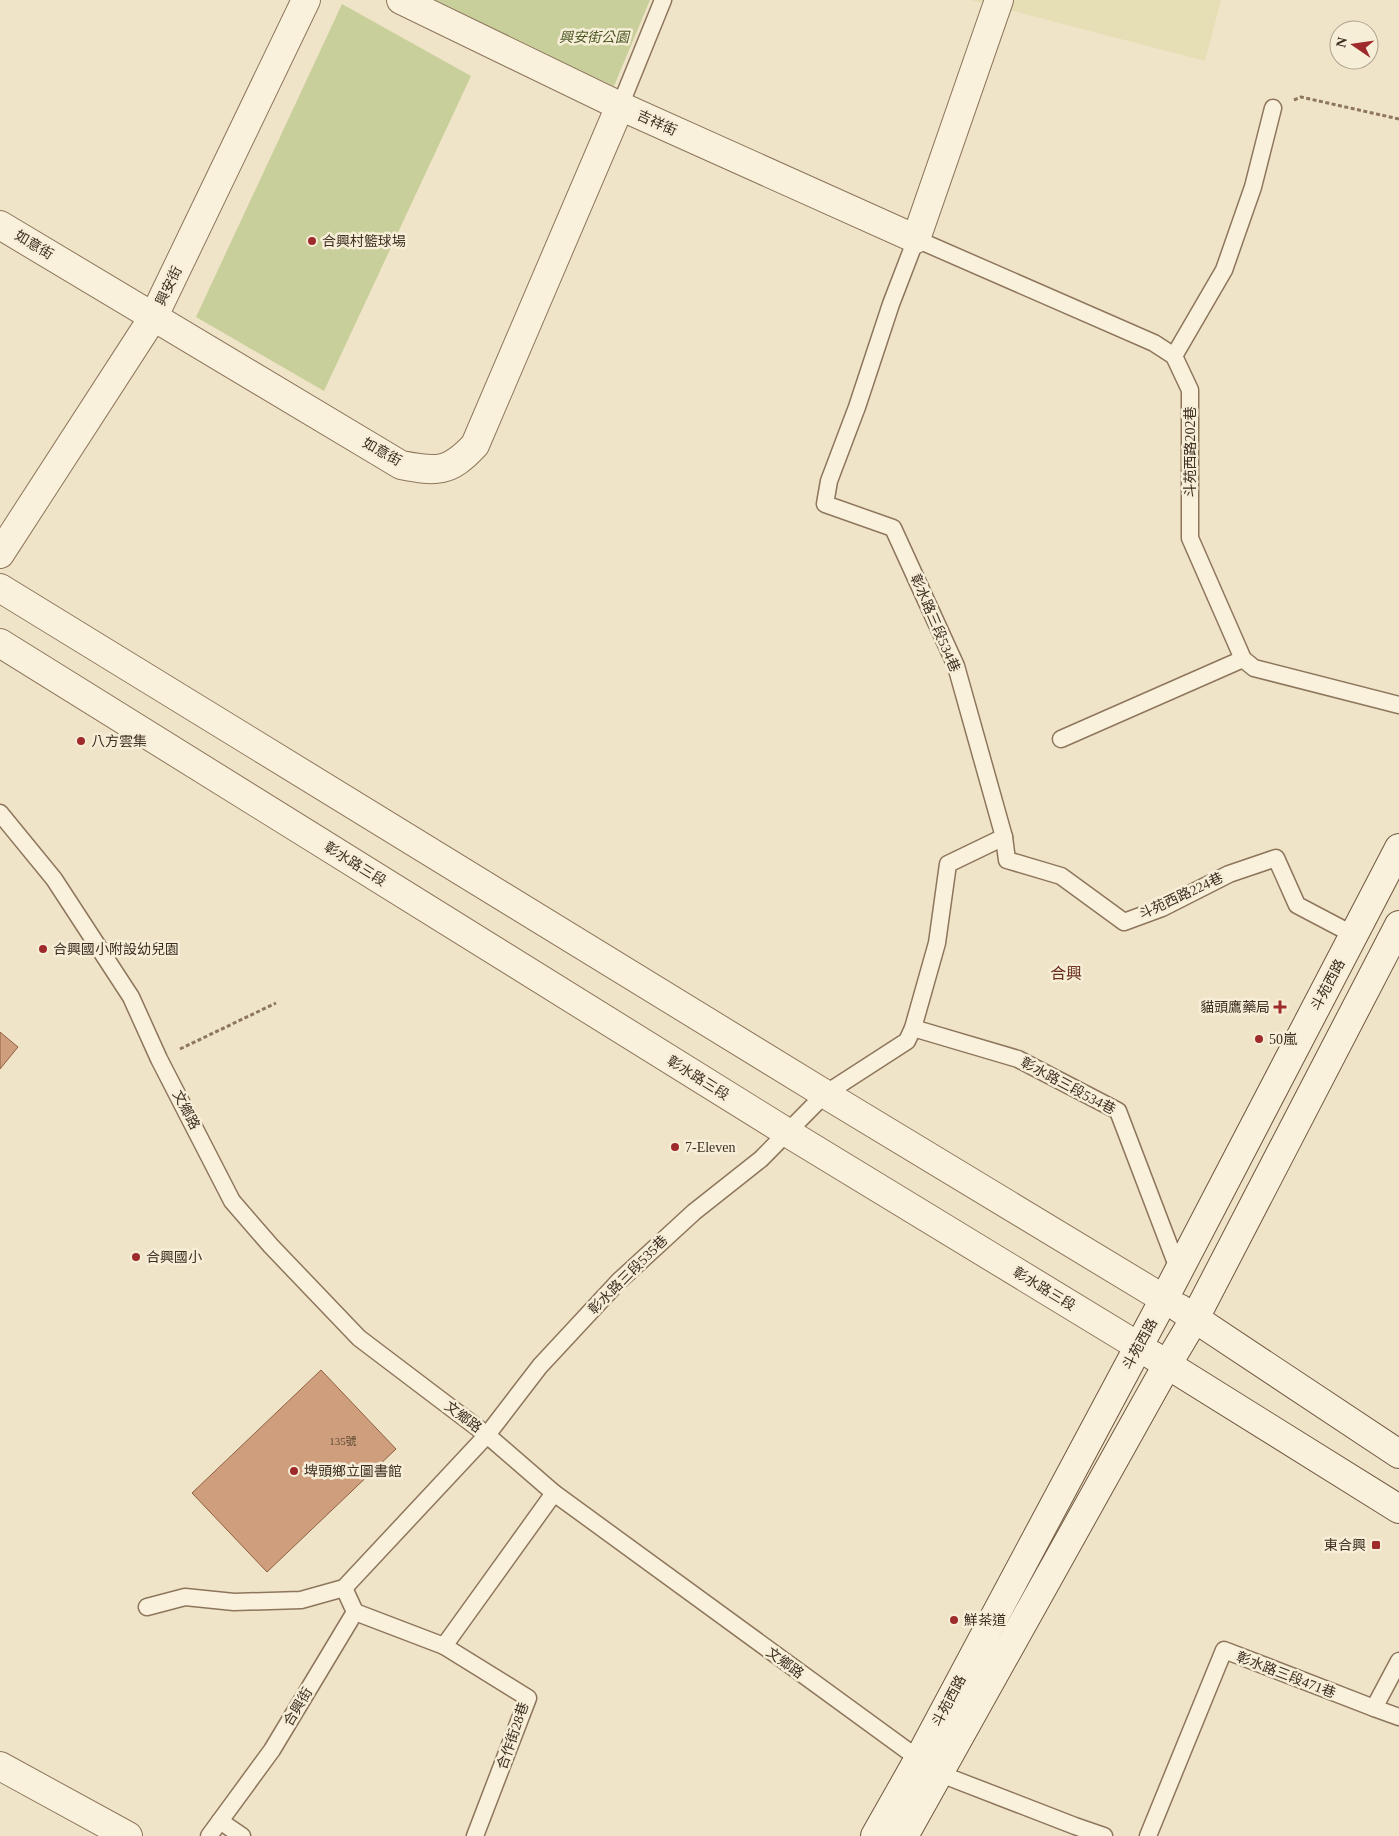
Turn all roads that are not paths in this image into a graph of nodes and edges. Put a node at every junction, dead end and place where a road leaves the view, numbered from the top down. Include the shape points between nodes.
1 (306, 0) edge
2 (401, 0) edge
3 (663, 0) edge
4 (1000, 0) edge
5 (620, 106) junction
6 (1273, 108) road end
7 (0, 225) edge
8 (916, 239) junction
9 (154, 316) junction
10 (1174, 356) junction
11 (0, 554) edge
12 (0, 588) edge
13 (0, 643) edge
14 (1243, 659) junction
15 (1399, 706) edge
16 (1061, 740) dead end
17 (0, 813) edge
18 (1004, 837) junction
19 (1399, 848) edge
20 (1399, 926) edge
21 (1354, 935) junction
22 (913, 1028) junction
23 (825, 1094) junction
24 (788, 1133) junction
25 (1179, 1271) junction
26 (1164, 1299) junction
27 (1195, 1318) junction
28 (1138, 1346) junction
29 (1167, 1365) junction
30 (487, 1435) junction
31 (1399, 1454) edge
32 (554, 1494) junction
33 (1399, 1509) edge
34 (344, 1588) junction
35 (147, 1607) dead end
36 (355, 1612) junction
37 (444, 1646) junction
38 (1399, 1661) edge
39 (1374, 1708) junction
40 (1399, 1717) edge
41 (0, 1766) edge
42 (928, 1766) junction
43 (220, 1821) junction
44 (128, 1836) edge
45 (209, 1836) edge
46 (242, 1836) edge
47 (475, 1836) edge
48 (875, 1836) edge
49 (904, 1836) edge
50 (1104, 1836) edge
51 (1148, 1836) edge

1 - 9 street, 興安街
2 - 5 street, 吉祥街
3 - 5 lane
4 - 8 street
5 - 8 street, 吉祥街
5 - 9 street, 如意街 via 475,445 463,459 443,469 401,465
6 - 10 lane via 1253,187 1224,270
7 - 9 street, 如意街
8 - 10 lane via 1154,343
8 - 18 lane, 彰水路三段534巷 via 829,481 825,504 892,528 956,666
9 - 11 street, 興安街
10 - 14 lane, 斗苑西路202巷 via 1190,390 1190,538
12 - 23 street
13 - 24 street, 彰水路三段
14 - 15 lane via 1254,668
14 - 16 lane
17 - 30 lane, 文鄉路 via 54,879 126,989 232,1201 270,1246 359,1338
18 - 21 lane, 斗苑西路224巷 via 1007,860 1061,876 1124,922 1162,908 1229,874 1276,858 1297,905
18 - 22 lane via 948,864 936,943
19 - 21 street, 斗苑西路
20 - 27 street, 斗苑西路
21 - 25 street, 斗苑西路
22 - 23 lane via 907,1041
22 - 25 lane, 彰水路三段534巷 via 1018,1059 1118,1111
23 - 24 lane
23 - 26 street
24 - 28 street, 彰水路三段
24 - 30 lane, 彰水路三段535巷 via 619,1281 540,1366
25 - 26 street, 斗苑西路
26 - 27 street
26 - 28 street, 斗苑西路
27 - 29 street, 斗苑西路
27 - 31 street
28 - 29 street, 彰水路三段
28 - 42 street, 斗苑西路
29 - 33 street, 彰水路三段
29 - 42 street, 斗苑西路
30 - 32 lane, 文鄉路
30 - 34 lane, 彰水路三段535巷
32 - 37 lane
32 - 42 lane, 文鄉路
34 - 35 lane via 301,1600 234,1602 185,1597
34 - 36 lane
36 - 37 lane
36 - 43 lane, 合興街 via 272,1750
37 - 47 lane, 合作街28巷 via 528,1698
38 - 39 lane
39 - 40 lane
39 - 51 lane, 彰水路三段471巷 via 1224,1650
41 - 44 street
42 - 48 street, 斗苑西路
42 - 49 street, 斗苑西路
42 - 50 lane, 文鄉路
43 - 45 lane, 合興街
43 - 46 lane

